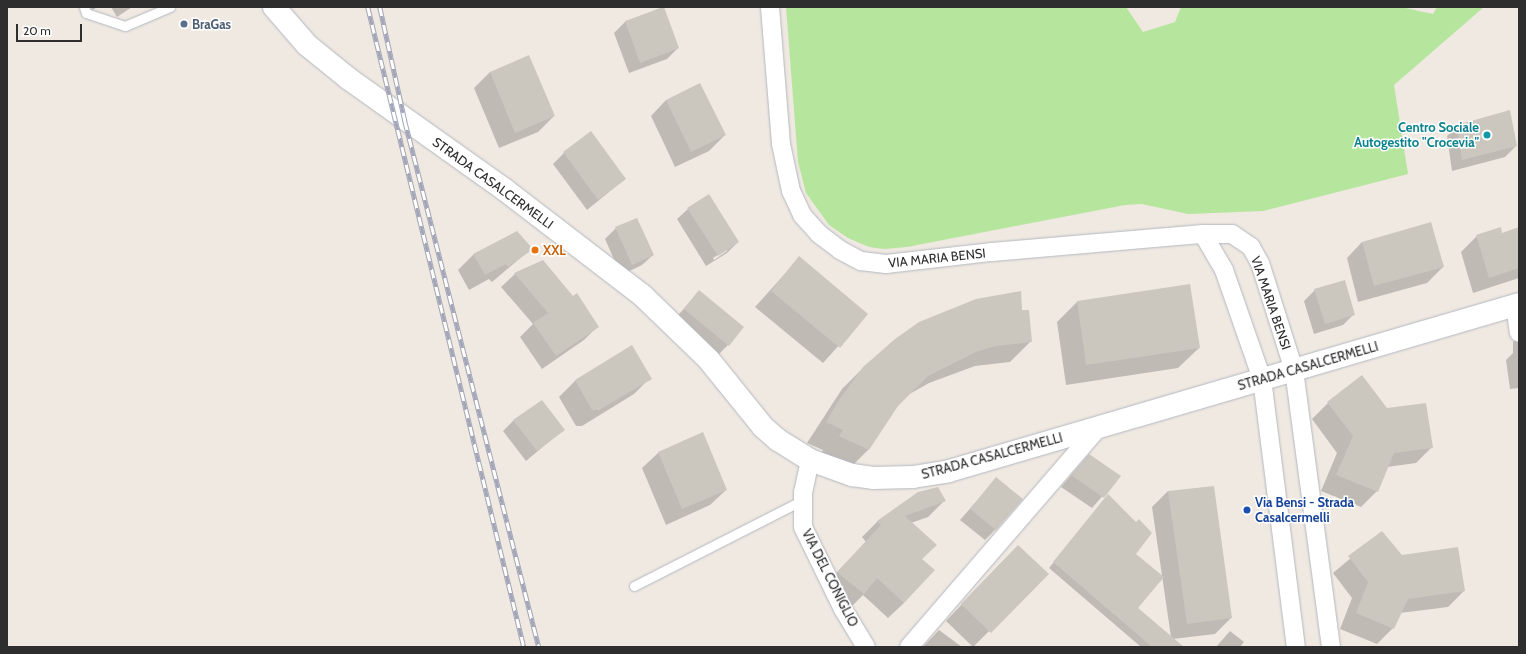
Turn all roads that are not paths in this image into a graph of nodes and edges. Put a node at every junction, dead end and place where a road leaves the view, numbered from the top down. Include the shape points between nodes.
1 (84, 7) edge
2 (170, 7) edge
3 (274, 7) edge
4 (770, 7) edge
5 (1203, 234) junction
6 (1517, 304) edge
7 (1519, 333) edge
8 (1294, 370) junction
9 (1262, 379) junction
10 (1098, 428) junction
11 (810, 460) junction
12 (803, 500) junction
13 (634, 586) dead end
14 (866, 647) edge
15 (909, 647) edge
16 (1296, 647) edge
17 (1331, 647) edge

1 - 2 lane via 86,13 125,26
3 - 11 main road, STRADA CASALCERMELLI via 307,45 394,113 505,190 642,295 710,360 763,427 778,440
4 - 5 street, VIA MARIA BENSI via 781,144 791,191 802,215 819,234 840,250 861,261 886,264
5 - 8 street, VIA MARIA BENSI via 1232,234 1251,248 1260,263
5 - 9 street via 1224,270
6 - 7 street
6 - 8 main road, STRADA CASALCERMELLI
8 - 9 main road, STRADA CASALCERMELLI
8 - 17 street, VIA MARIA BENSI
9 - 10 main road, STRADA CASALCERMELLI
9 - 16 street
10 - 11 main road, STRADA CASALCERMELLI via 960,468 913,477 873,478
10 - 15 street, STRADA CASALCERMELLI
11 - 12 street, VIA DEL CONIGLIO
12 - 13 lane
12 - 14 street, VIA DEL CONIGLIO via 803,527

